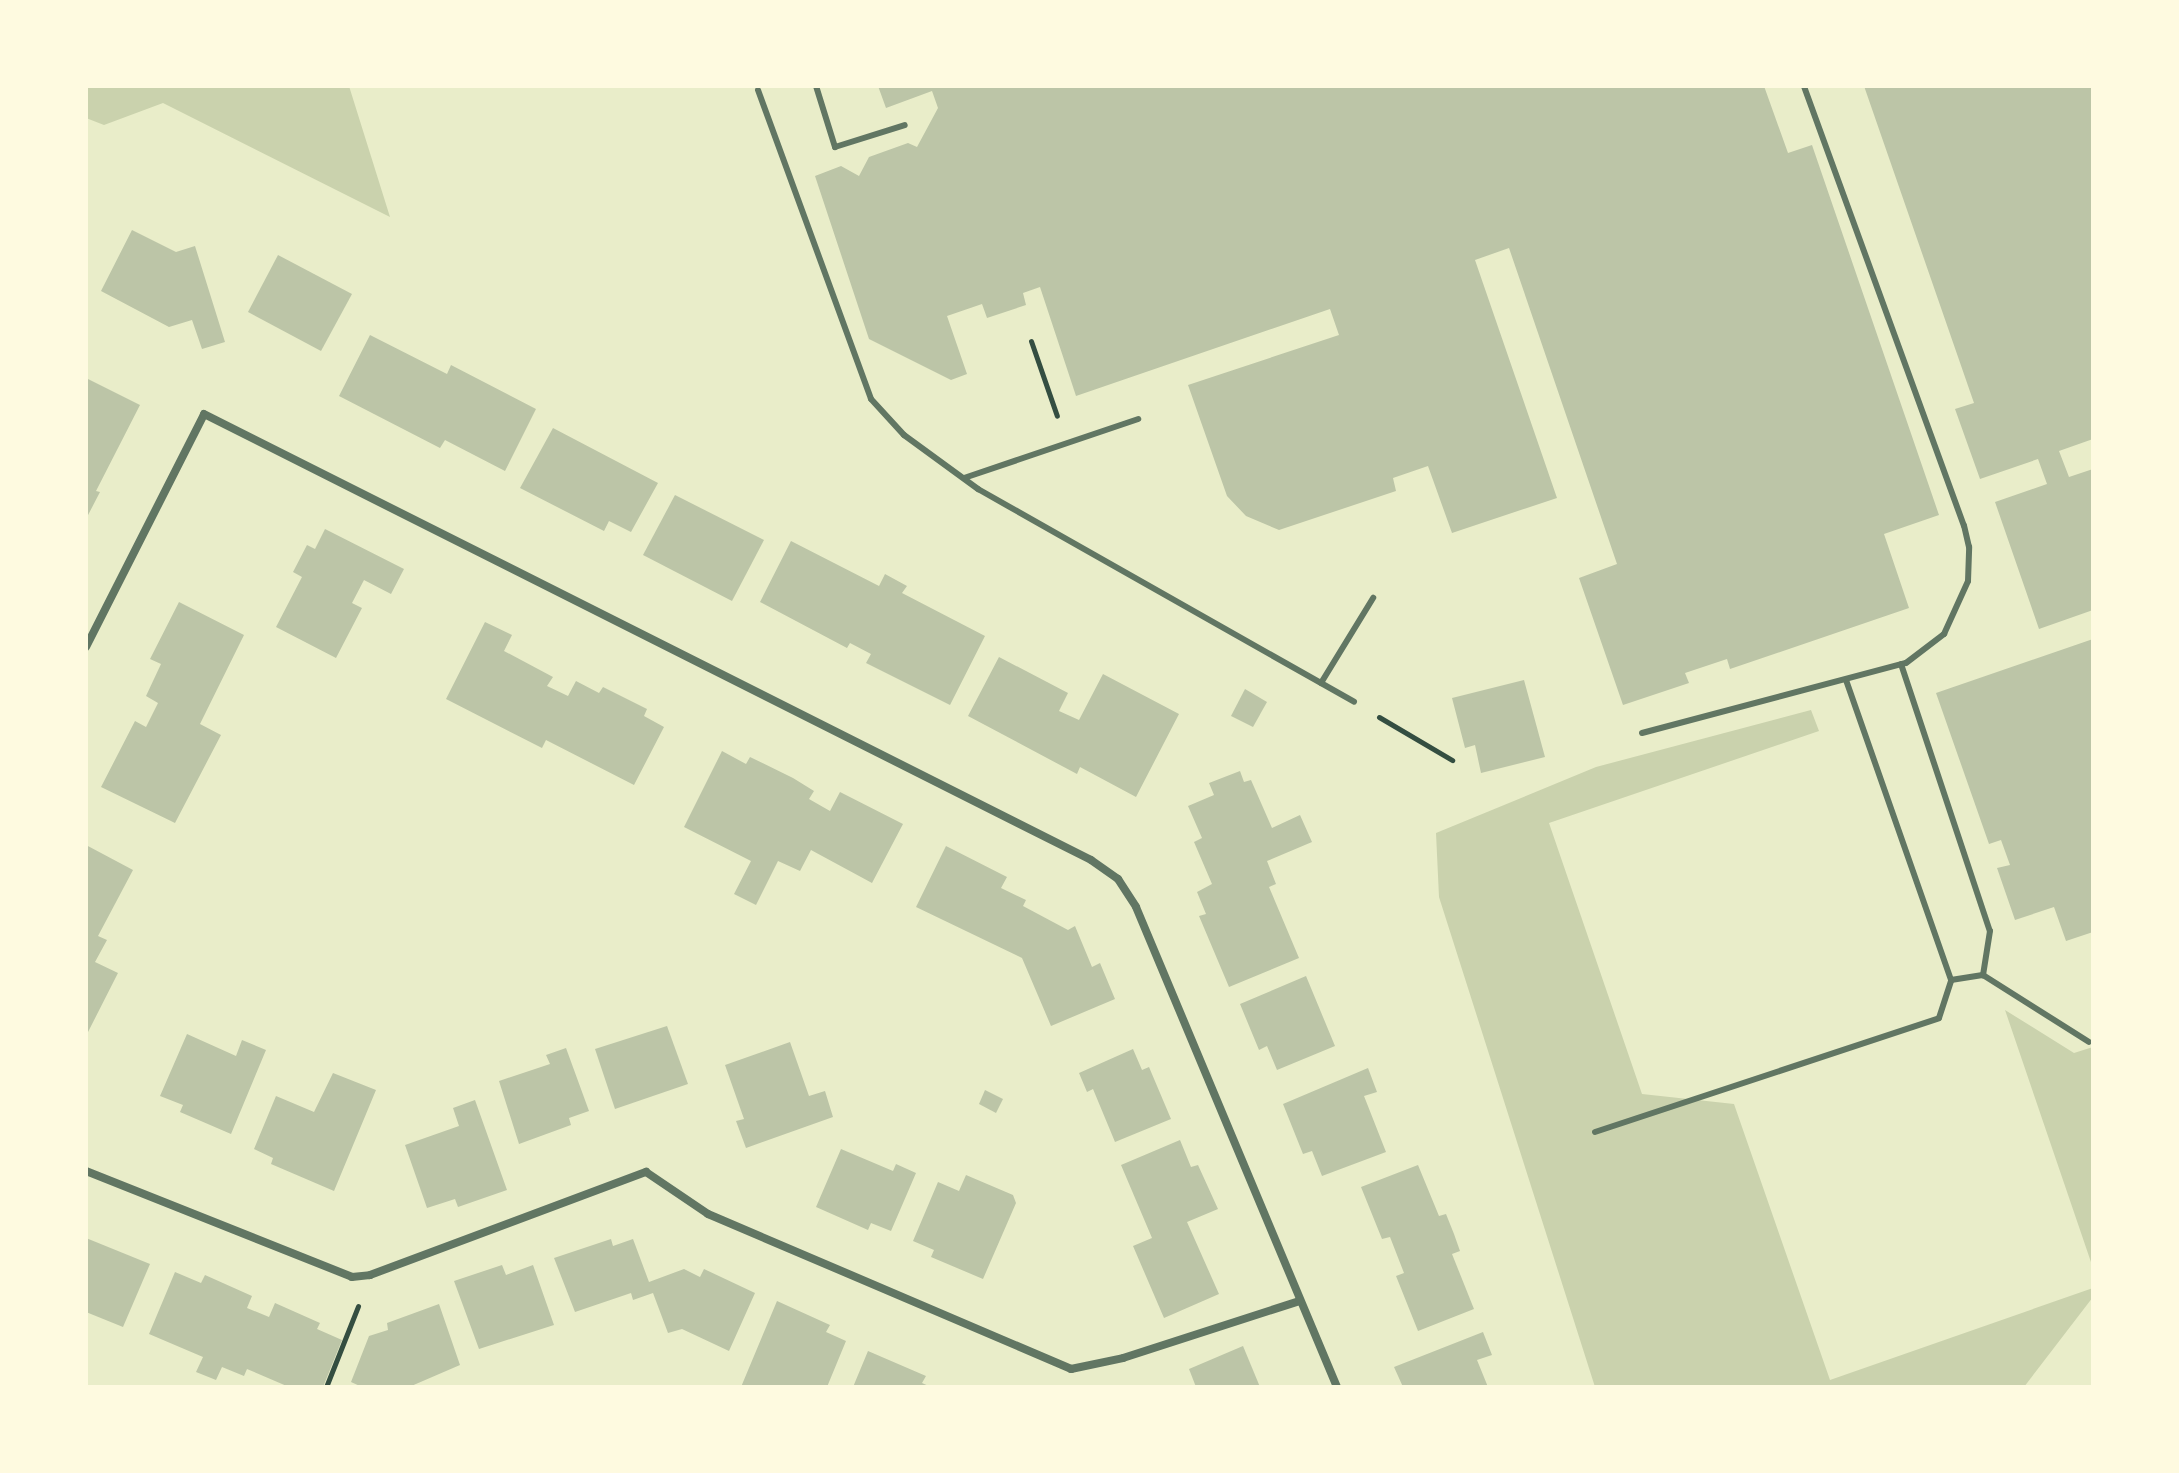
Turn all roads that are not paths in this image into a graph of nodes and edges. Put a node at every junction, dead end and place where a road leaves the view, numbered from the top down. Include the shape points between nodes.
1 (816, 86) edge
2 (1804, 86) edge
3 (758, 90) dead end
4 (905, 125) dead end
5 (1138, 419) dead end
6 (964, 478) junction
7 (1373, 598) dead end
8 (86, 647) edge
9 (1901, 664) junction
10 (1846, 680) junction
11 (1321, 683) junction
12 (1354, 702) road end
13 (1642, 733) dead end
14 (1983, 975) junction
15 (1951, 980) junction
16 (2089, 1042) dead end
17 (1595, 1132) dead end
18 (86, 1171) edge
19 (1300, 1301) junction
20 (1337, 1387) edge

1 - 4 lane via 835,147
2 - 9 lane via 1969,547 1968,581 1944,634
3 - 6 lane via 871,399 904,435
5 - 6 lane
6 - 11 lane
7 - 11 lane
8 - 19 street via 204,414 1091,860 1118,879 1136,907
9 - 10 lane
9 - 14 lane via 1990,931
10 - 13 lane
10 - 15 lane
11 - 12 lane
14 - 15 lane
14 - 16 lane
15 - 17 lane via 1939,1018
18 - 19 street via 352,1277 370,1275 646,1172 708,1214 1071,1369 1123,1358
19 - 20 street

